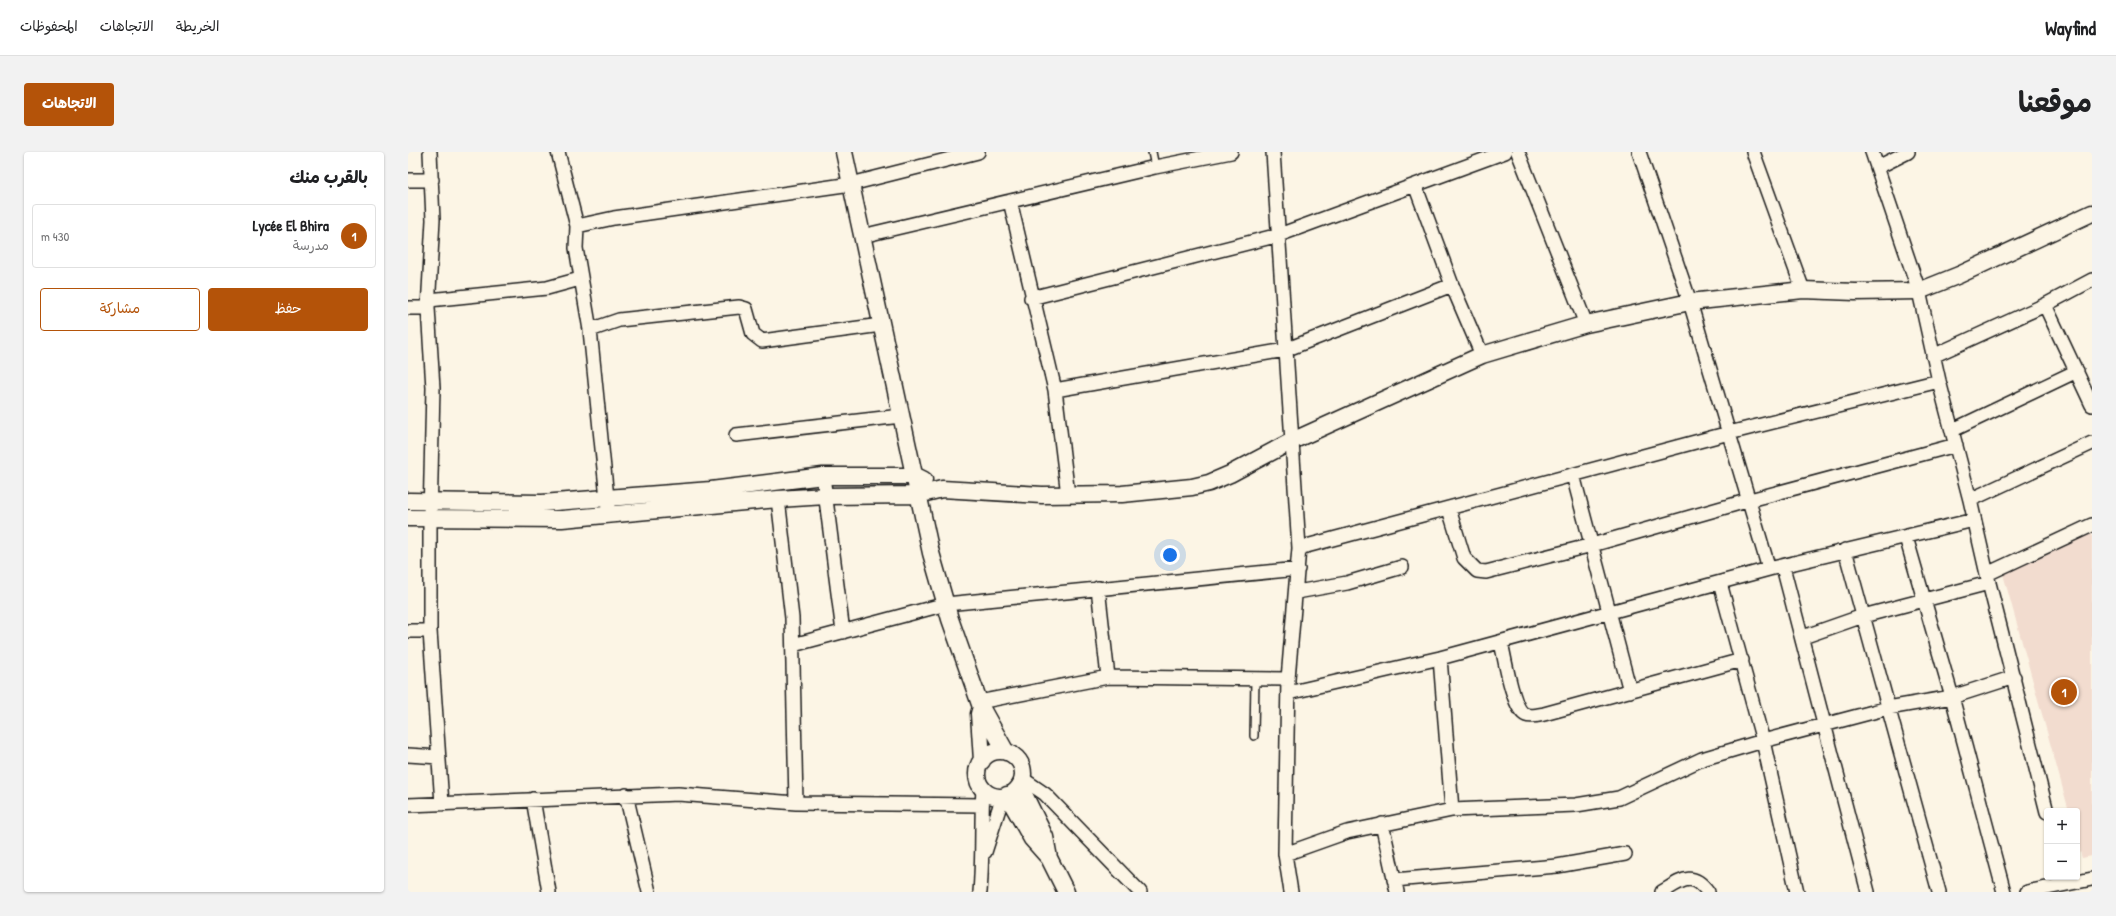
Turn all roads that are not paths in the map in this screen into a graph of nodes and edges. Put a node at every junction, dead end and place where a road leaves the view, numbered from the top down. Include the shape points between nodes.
1 (430, 152) edge
2 (558, 152) edge
3 (844, 152) edge
4 (978, 152) edge
5 (1152, 152) edge
6 (1231, 152) edge
7 (1273, 152) edge
8 (1505, 152) edge
9 (1518, 152) edge
10 (1639, 152) edge
11 (1753, 152) edge
12 (1872, 152) edge
13 (1908, 152) edge
14 (1155, 166) junction
15 (1878, 167) junction
16 (408, 180) edge
17 (432, 180) junction
18 (851, 184) junction
19 (1415, 185) junction
20 (1010, 201) junction
21 (2092, 213) edge
22 (577, 226) junction
23 (1279, 235) junction
24 (862, 236) junction
25 (580, 279) junction
26 (2092, 280) edge
27 (1452, 285) junction
28 (1803, 290) junction
29 (1919, 291) junction
30 (1031, 298) junction
31 (1690, 302) junction
32 (429, 304) junction
33 (2045, 305) junction
34 (408, 308) edge
35 (1586, 324) junction
36 (881, 325) junction
37 (590, 330) junction
38 (1285, 350) junction
39 (1482, 355) junction
40 (1933, 356) junction
41 (2077, 371) junction
42 (1939, 381) junction
43 (2087, 384) edge
44 (1055, 390) junction
45 (2092, 405) edge
46 (901, 416) junction
47 (1953, 430) junction
48 (1729, 433) junction
49 (736, 435) dead end
50 (1292, 441) junction
51 (2092, 443) edge
52 (1956, 445) junction
53 (1573, 475) junction
54 (823, 476) junction
55 (916, 476) junction
56 (942, 489) junction
57 (918, 495) junction
58 (1068, 495) junction
59 (826, 496) junction
60 (607, 497) junction
61 (778, 499) junction
62 (1750, 500) junction
63 (1970, 500) junction
64 (408, 501) edge
65 (431, 502) junction
66 (1449, 509) junction
67 (608, 515) junction
68 (408, 518) edge
69 (430, 519) junction
70 (1974, 520) junction
71 (2092, 525) edge
72 (1906, 537) junction
73 (1592, 545) junction
74 (1299, 548) junction
75 (1844, 550) junction
76 (1402, 567) dead end
77 (1783, 567) junction
78 (1298, 569) junction
79 (1769, 569) junction
80 (1988, 578) junction
81 (1720, 583) junction
82 (1098, 588) junction
83 (1297, 592) junction
84 (1925, 599) junction
85 (946, 604) junction
86 (1609, 611) junction
87 (1863, 616) junction
88 (408, 631) edge
89 (430, 631) junction
90 (842, 632) junction
91 (1803, 637) junction
92 (1501, 642) junction
93 (792, 645) junction
94 (1440, 658) junction
95 (1742, 660) junction
96 (1108, 677) junction
97 (2014, 677) junction
98 (1254, 679) junction
99 (1288, 679) junction
100 (1630, 691) junction
101 (1288, 693) junction
102 (1952, 697) junction
103 (980, 705) junction
104 (1888, 708) junction
105 (1825, 725) junction
106 (1254, 736) dead end
107 (1763, 741) junction
108 (1006, 752) junction
109 (408, 755) edge
110 (439, 757) junction
111 (982, 760) junction
112 (1021, 782) junction
113 (983, 788) junction
114 (626, 795) junction
115 (1005, 796) junction
116 (533, 799) junction
117 (796, 803) junction
118 (442, 804) junction
119 (408, 805) edge
120 (982, 805) junction
121 (2046, 808) edge
122 (1452, 810) junction
123 (1382, 824) junction
124 (1285, 854) junction
125 (1625, 854) dead end
126 (983, 858) junction
127 (1049, 858) junction
128 (2092, 879) edge
129 (2065, 885) edge
130 (1395, 886) edge
131 (549, 892) edge
132 (649, 892) edge
133 (980, 892) edge
134 (1066, 892) edge
135 (1140, 892) edge
136 (1291, 892) edge
137 (1662, 892) edge
138 (1708, 892) edge
139 (1797, 892) edge
140 (1868, 892) edge
141 (1939, 892) edge
142 (2004, 892) edge
143 (2026, 892) edge

1 - 17 street
2 - 22 street
3 - 18 street
4 - 18 street
5 - 14 lane
6 - 14 street
7 - 23 street
8 - 19 street
9 - 35 street
10 - 31 street
11 - 28 street
12 - 15 street
13 - 15 street
14 - 20 street
15 - 29 street
16 - 17 street
17 - 32 street
18 - 22 street via 614,218
18 - 24 street
19 - 23 street
19 - 27 street
20 - 24 street
20 - 30 street
21 - 29 street
22 - 25 street via 576,248
23 - 30 street
23 - 38 street
24 - 36 street
25 - 32 street via 547,288
25 - 37 street
26 - 33 street
27 - 38 street
27 - 39 street
28 - 29 street
28 - 31 street
29 - 40 street
30 - 44 street
31 - 35 street
31 - 48 street
32 - 34 street
32 - 65 street via 433,388
33 - 40 street
33 - 41 street
35 - 39 street
36 - 37 street via 762,341 753,334 746,309 739,307 619,320
36 - 46 street
37 - 60 street
38 - 44 street
38 - 50 street
39 - 50 street
40 - 42 street
41 - 43 street
41 - 47 street
42 - 47 street
42 - 48 street
43 - 45 street
44 - 58 street
46 - 49 street
46 - 55 street
47 - 52 street
48 - 53 street
48 - 62 street
50 - 58 street via 1209,483 1122,494
50 - 74 street
51 - 63 street
52 - 62 street
52 - 63 street
53 - 66 street
53 - 73 street
54 - 55 street
54 - 59 street
54 - 60 street via 711,490
55 - 56 street
55 - 57 street
56 - 57 street
56 - 58 street
57 - 59 street
57 - 85 street
59 - 61 street
59 - 90 street
60 - 65 street via 542,503
60 - 67 street
61 - 67 street
61 - 93 street via 792,618
62 - 73 street
62 - 79 street
63 - 70 street
64 - 65 street
65 - 69 street
66 - 73 street via 1464,558 1477,571 1486,572
66 - 74 street
67 - 69 street via 562,519
68 - 69 street
69 - 89 street
70 - 72 street
70 - 80 street
71 - 80 street
72 - 75 street
72 - 84 street
73 - 86 street
74 - 78 street
75 - 77 street
75 - 87 street
76 - 83 street via 1347,583
77 - 79 street
77 - 91 street
78 - 82 street
78 - 83 street
79 - 81 street
80 - 84 street
80 - 97 street
81 - 86 street
81 - 95 street
82 - 85 street
82 - 96 street
83 - 99 street
84 - 87 street
84 - 102 street
85 - 90 street
85 - 103 street
86 - 92 street
86 - 100 street
87 - 91 street
87 - 104 street
88 - 89 street
89 - 110 street
90 - 93 street
91 - 105 street
92 - 94 street
92 - 100 street via 1515,700 1525,715 1544,714
93 - 117 street
94 - 101 street
94 - 122 street
95 - 100 street
95 - 107 street
96 - 98 street
96 - 103 street
97 - 102 street
97 - 121 street
98 - 99 street
98 - 106 lane
99 - 101 street
101 - 124 street
102 - 104 street
102 - 142 street
103 - 108 street
103 - 111 street
104 - 105 street
104 - 141 street
105 - 107 street
105 - 140 street
107 - 122 street via 1702,760 1619,798 1576,805
107 - 139 street
108 - 111 street via 991,753
108 - 112 street via 1013,755 1021,764
109 - 110 street
110 - 118 street
111 - 113 street via 978,775
112 - 115 street via 1015,792
112 - 127 street via 1045,837
112 - 135 street via 1045,794
113 - 115 street via 994,796
113 - 120 street
114 - 116 street
114 - 117 street via 678,794
114 - 132 street
115 - 126 street
115 - 127 street via 1032,839
116 - 118 street
116 - 131 street
117 - 120 street
118 - 119 street
120 - 126 street
122 - 123 street
123 - 124 street via 1347,832
123 - 130 street
124 - 136 street
125 - 130 street via 1557,866
126 - 133 street
127 - 134 street
128 - 129 street
129 - 143 street
137 - 138 street via 1682,880 1691,878

